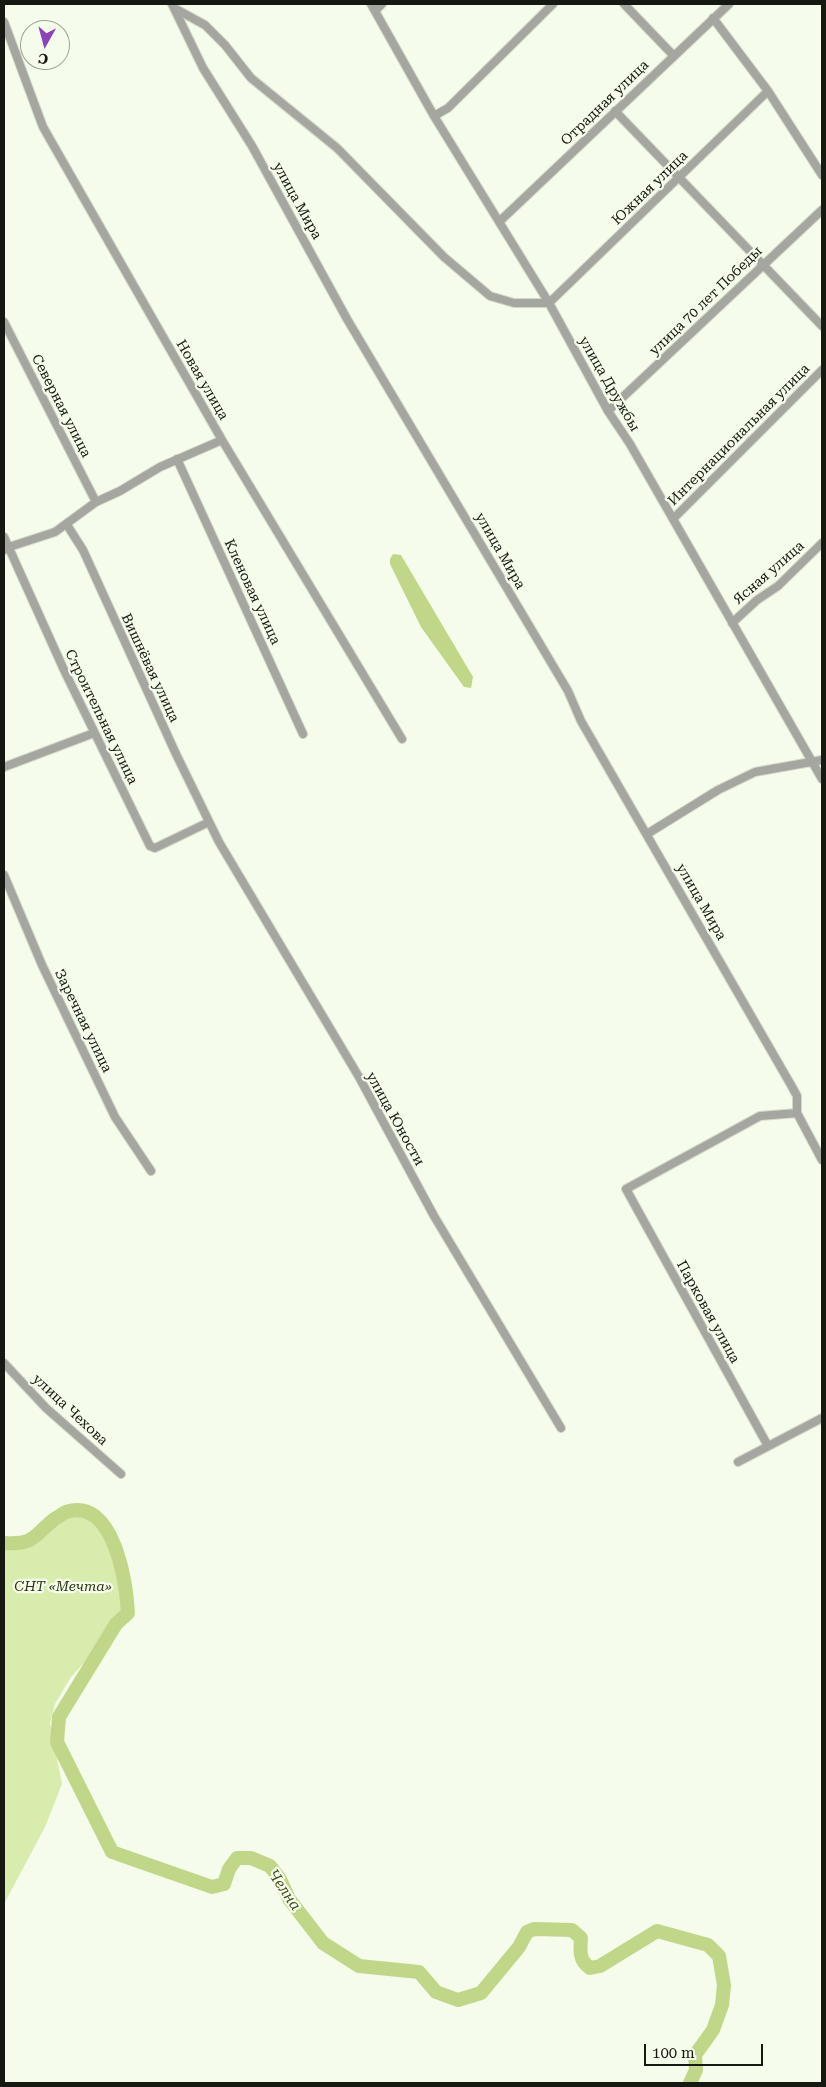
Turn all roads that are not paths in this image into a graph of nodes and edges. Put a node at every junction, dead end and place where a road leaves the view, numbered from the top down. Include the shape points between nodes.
1 (382, 4) edge
2 (553, 4) edge
3 (624, 4) edge
4 (729, 4) edge
5 (173, 6) edge
6 (373, 7) edge
7 (714, 18) junction
8 (4, 22) edge
9 (673, 55) junction
10 (768, 91) junction
11 (615, 111) junction
12 (434, 116) junction
13 (822, 175) edge
14 (679, 178) junction
15 (822, 210) edge
16 (500, 221) junction
17 (762, 264) junction
18 (549, 303) junction
19 (4, 322) edge
20 (822, 326) edge
21 (822, 370) edge
22 (608, 411) junction
23 (222, 440) junction
24 (177, 459) junction
25 (96, 502) junction
26 (673, 519) junction
27 (67, 525) junction
28 (4, 537) edge
29 (822, 543) edge
30 (6, 549) edge
31 (732, 623) junction
32 (94, 733) junction
33 (303, 734) dead end
34 (402, 739) dead end
35 (822, 760) edge
36 (811, 762) junction
37 (4, 767) edge
38 (822, 779) edge
39 (209, 822) junction
40 (647, 834) junction
41 (4, 875) edge
42 (797, 1113) junction
43 (822, 1160) edge
44 (151, 1171) dead end
45 (4, 1364) edge
46 (822, 1418) edge
47 (561, 1428) dead end
48 (768, 1446) junction
49 (738, 1462) dead end
50 (121, 1474) dead end

1 - 6 street
2 - 12 street via 448,108
3 - 9 street
4 - 7 street, Отрадная улица
5 - 18 street via 205,25 225,44 251,78 337,148 444,257 490,296 514,303
5 - 40 street, улица Мира via 203,68 252,146 347,319 563,682 581,721
6 - 12 street, улица Дружбы
7 - 9 street, Отрадная улица
7 - 10 street
8 - 23 street, Новая улица via 43,127
9 - 11 street, Отрадная улица
10 - 13 street
10 - 14 street, Южная улица
11 - 14 street
11 - 16 street, Отрадная улица
12 - 16 street, улица Дружбы
14 - 17 street
14 - 18 street, Южная улица
15 - 17 street, улица 70 лет Победы
16 - 18 street, улица Дружбы
17 - 20 street
17 - 22 street, улица 70 лет Победы
18 - 22 street, улица Дружбы
19 - 25 street, Северная улица
21 - 26 street, Интернациональная улица
22 - 26 street, улица Дружбы
23 - 24 street
23 - 34 street, Новая улица
24 - 25 street
24 - 33 street, Кленовая улица
25 - 27 street
26 - 31 street, улица Дружбы
27 - 30 street
27 - 39 street, Вишнёвая улица via 82,550
28 - 30 street, Строительная улица
29 - 31 street, Ясная улица via 778,586
30 - 32 street, Строительная улица
31 - 36 street, улица Дружбы
32 - 37 street
32 - 39 street, Строительная улица via 152,848
35 - 36 street
36 - 38 street, улица Дружбы
36 - 40 street via 755,772 718,790
39 - 47 street, улица Юности via 358,1077 434,1216
40 - 42 street, улица Мира via 797,1096
41 - 44 street, Заречная улица via 42,965 115,1117
42 - 43 street, улица Мира
42 - 48 street, Парковая улица via 760,1116 626,1189
45 - 50 street, улица Чехова via 46,1408
46 - 48 street
48 - 49 street

